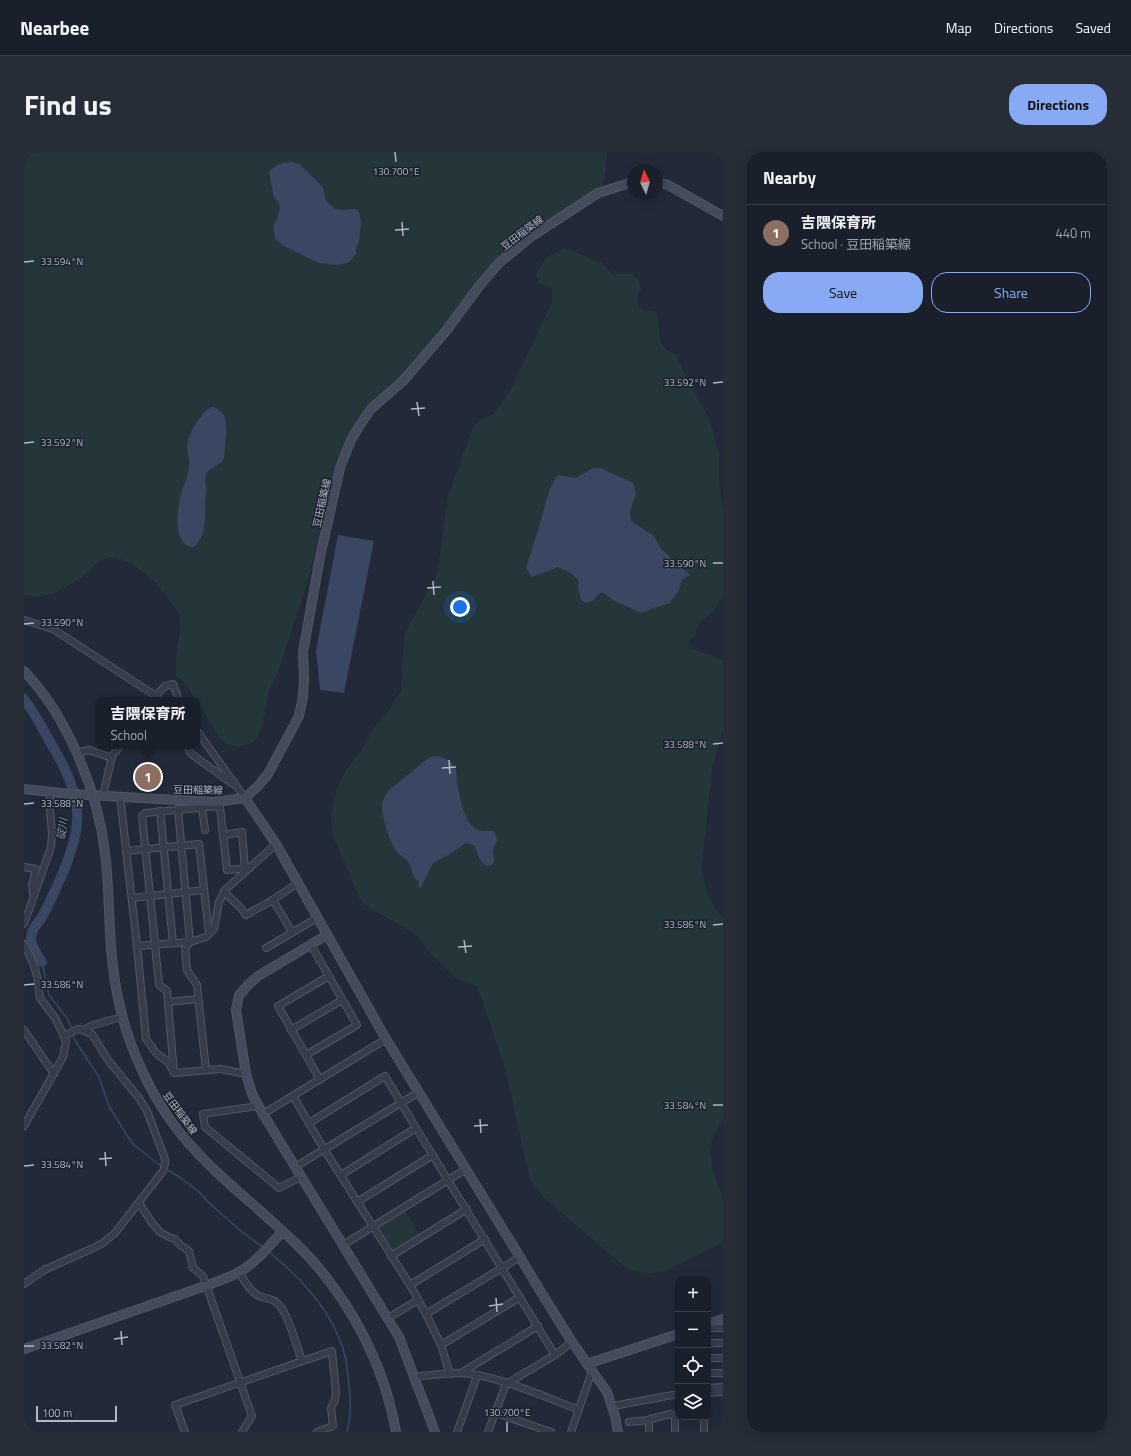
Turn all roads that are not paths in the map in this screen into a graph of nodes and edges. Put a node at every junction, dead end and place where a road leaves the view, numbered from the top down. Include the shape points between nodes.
1 (627, 184) edge
2 (663, 184) edge
3 (723, 216) edge
4 (24, 620) edge
5 (24, 671) edge
6 (153, 697) edge
7 (158, 697) edge
8 (178, 697) edge
9 (200, 736) edge
10 (118, 749) edge
11 (188, 749) edge
12 (77, 753) junction
13 (112, 758) junction
14 (238, 788) junction
15 (24, 789) edge
16 (50, 793) junction
17 (93, 795) junction
18 (103, 796) junction
19 (120, 796) junction
20 (245, 798) junction
21 (219, 804) junction
22 (202, 807) junction
23 (178, 809) junction
24 (160, 811) junction
25 (204, 830) dead end
26 (224, 835) junction
27 (276, 844) junction
28 (182, 846) junction
29 (164, 848) junction
30 (146, 849) junction
31 (126, 851) junction
32 (24, 867) edge
33 (247, 868) junction
34 (298, 883) junction
35 (204, 890) junction
36 (186, 892) junction
37 (224, 892) junction
38 (168, 894) junction
39 (34, 895) junction
40 (150, 896) junction
41 (132, 898) junction
42 (273, 900) junction
43 (317, 918) junction
44 (24, 924) edge
45 (292, 932) junction
46 (209, 934) junction
47 (327, 935) junction
48 (190, 942) junction
49 (173, 943) junction
50 (24, 944) edge
51 (155, 944) junction
52 (310, 945) junction
53 (137, 946) junction
54 (266, 948) dead end
55 (328, 976) junction
56 (198, 999) junction
57 (342, 1000) junction
58 (168, 1002) junction
59 (122, 1017) junction
60 (24, 1030) edge
61 (83, 1030) junction
62 (292, 1030) junction
63 (64, 1036) junction
64 (386, 1039) junction
65 (306, 1056) junction
66 (206, 1070) junction
67 (174, 1073) junction
68 (54, 1074) junction
69 (246, 1074) junction
70 (320, 1080) junction
71 (419, 1092) junction
72 (293, 1096) junction
73 (401, 1102) junction
74 (258, 1106) junction
75 (263, 1114) junction
76 (309, 1123) junction
77 (24, 1126) edge
78 (416, 1128) junction
79 (324, 1149) junction
80 (433, 1154) junction
81 (295, 1167) junction
82 (466, 1169) junction
83 (341, 1175) junction
84 (301, 1177) junction
85 (449, 1181) junction
86 (357, 1202) junction
87 (139, 1203) junction
88 (467, 1210) junction
89 (373, 1227) junction
90 (282, 1232) junction
91 (485, 1239) junction
92 (343, 1245) junction
93 (391, 1256) junction
94 (520, 1257) junction
95 (502, 1268) junction
96 (240, 1272) junction
97 (24, 1284) edge
98 (410, 1284) junction
99 (208, 1285) junction
100 (520, 1298) junction
101 (418, 1300) junction
102 (426, 1314) junction
103 (388, 1318) junction
104 (723, 1319) edge
105 (711, 1323) edge
106 (538, 1326) junction
107 (711, 1328) edge
108 (723, 1328) edge
109 (675, 1335) edge
110 (572, 1342) junction
111 (711, 1343) edge
112 (723, 1343) edge
113 (440, 1345) junction
114 (24, 1349) edge
115 (556, 1355) junction
116 (711, 1358) edge
117 (723, 1358) edge
118 (302, 1362) junction
119 (587, 1364) junction
120 (592, 1371) junction
121 (460, 1373) junction
122 (711, 1373) edge
123 (723, 1373) edge
124 (450, 1374) junction
125 (477, 1376) junction
126 (415, 1378) junction
127 (241, 1383) junction
128 (506, 1384) junction
129 (723, 1387) edge
130 (711, 1388) edge
131 (723, 1392) edge
132 (711, 1393) edge
133 (675, 1395) edge
134 (613, 1406) junction
135 (579, 1410) junction
136 (496, 1413) junction
137 (649, 1420) junction
138 (704, 1420) edge
139 (629, 1422) dead end
140 (532, 1425) junction
141 (184, 1432) edge
142 (242, 1432) edge
143 (316, 1432) edge
144 (396, 1432) edge
145 (435, 1432) edge
146 (457, 1432) edge
147 (488, 1432) edge
148 (529, 1432) edge
149 (551, 1432) edge
150 (571, 1432) edge
151 (618, 1432) edge
152 (649, 1432) edge
153 (675, 1432) edge
154 (704, 1432) edge

1 - 20 street, 豆田稲築線 via 598,193 532,236 499,263 480,284 446,331 403,380 371,410 351,440 340,468 320,557 303,652 303,697 299,716 268,774
2 - 3 street
4 - 6 street via 53,629
5 - 12 street via 43,694
7 - 8 street via 166,686 172,684
9 - 14 street
10 - 13 street
11 - 14 street via 190,753
12 - 13 street via 88,750
12 - 17 street
13 - 18 street
14 - 20 street
15 - 16 street
16 - 17 street
16 - 39 street via 51,845
17 - 18 street, 豆田稲築線
17 - 59 street, 豆田稲築線 via 106,855 113,966
18 - 19 street, 豆田稲築線
19 - 21 street, 豆田稲築線
19 - 31 street
20 - 21 street, 豆田稲築線
20 - 27 street
21 - 22 street
21 - 26 street
22 - 23 street
22 - 25 street
23 - 24 street
23 - 28 street
24 - 29 street
24 - 30 street via 143,814
26 - 33 street via 242,832
26 - 33 street via 227,870
27 - 33 street
27 - 34 street
28 - 29 street
28 - 35 street via 199,844
28 - 36 street
29 - 30 street
29 - 38 street
30 - 31 street
30 - 40 street
31 - 41 street
32 - 39 street via 36,869 32,885
33 - 37 street
34 - 42 street
34 - 43 street
35 - 36 street
35 - 46 street
36 - 38 street
36 - 48 street
37 - 42 street via 246,915
37 - 46 street via 219,902 214,929
38 - 40 street
38 - 49 street
39 - 44 street
40 - 41 street
40 - 51 street
41 - 53 street
42 - 45 street
43 - 45 street
43 - 47 street
45 - 54 street
46 - 48 street
47 - 52 street
47 - 64 street
48 - 49 street
48 - 56 street via 185,949 186,966 197,985
49 - 51 street
50 - 63 street via 37,976 40,998 55,1018
51 - 53 street
51 - 58 street via 159,985 167,991
52 - 55 street
52 - 69 street via 258,976 239,995 236,1010
53 - 67 street via 146,1039 156,1053 168,1062
55 - 57 street
55 - 62 street via 278,1006
56 - 58 street
56 - 66 street
57 - 62 street
57 - 65 street via 357,1025
58 - 67 street
59 - 61 street via 93,1024
59 - 90 street, 豆田稲築線 via 141,1068 172,1123 210,1165
60 - 68 street
61 - 63 street via 74,1030
61 - 87 street via 92,1034 108,1060 139,1098 147,1111 165,1159 163,1171
62 - 65 street
63 - 68 street via 64,1051
64 - 70 street
64 - 71 street
65 - 70 street
66 - 67 street
66 - 69 street via 221,1069
68 - 77 street
69 - 74 street
70 - 72 street
71 - 73 street
71 - 82 street
72 - 75 street
72 - 76 street
73 - 76 street via 386,1076
73 - 78 street
73 - 79 street
74 - 75 street
74 - 84 street via 203,1114 204,1127 279,1188
75 - 81 street
76 - 79 street
78 - 80 street
78 - 83 street
79 - 81 street
79 - 83 street
80 - 85 street
80 - 86 street
81 - 84 street
82 - 85 street
82 - 94 street
83 - 86 street
84 - 92 street
85 - 88 street
85 - 89 street
86 - 89 street
87 - 97 street via 115,1233 103,1243 44,1270
87 - 99 street via 160,1232 175,1238 189,1251 193,1268 203,1276
88 - 91 street
88 - 93 street
89 - 92 street
89 - 93 street
90 - 96 street
90 - 144 street, 豆田稲築線 via 309,1258 337,1293 356,1323 387,1390
91 - 95 street
91 - 98 street
92 - 103 street
93 - 98 street
94 - 95 street
94 - 110 street
95 - 100 street
95 - 102 street
96 - 99 street
96 - 118 street via 252,1291 276,1302 282,1310
98 - 101 street
99 - 114 street
99 - 127 street
100 - 106 street
100 - 113 street
101 - 102 street
101 - 103 street
102 - 113 street
103 - 126 street via 399,1337
104 - 105 street
106 - 115 street
106 - 121 street
107 - 108 street
109 - 119 street
110 - 115 street
110 - 119 street
111 - 112 street
113 - 124 street
115 - 128 street
116 - 117 street
118 - 127 street
118 - 143 street via 332,1351 336,1392 331,1413 333,1426
119 - 120 street
120 - 134 street via 607,1392
120 - 135 street
121 - 124 street
121 - 125 street
122 - 123 street
124 - 126 street
125 - 128 street
125 - 146 street
126 - 145 street
127 - 141 street via 175,1405
127 - 142 street via 252,1416
128 - 135 street
128 - 136 street
129 - 130 street
131 - 132 street
133 - 134 street
134 - 151 street
135 - 150 street
136 - 140 street
136 - 147 street
137 - 139 street
137 - 152 street
137 - 153 street via 672,1414 675,1417
138 - 154 street
140 - 148 street
140 - 149 street

